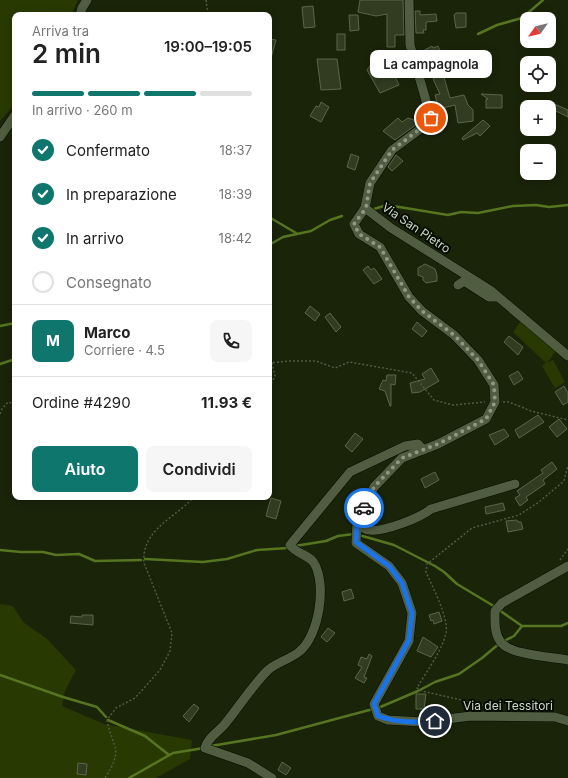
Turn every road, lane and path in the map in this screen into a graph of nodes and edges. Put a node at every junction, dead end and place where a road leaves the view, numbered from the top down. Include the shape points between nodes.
1 (87, 0) edge
2 (206, 0) edge
3 (410, 0) edge
4 (81, 12) edge
5 (208, 12) edge
6 (12, 119) edge
7 (0, 137) edge
8 (366, 208) junction
9 (458, 285) dead end
10 (499, 297) junction
11 (568, 356) edge
12 (272, 363) joint
13 (272, 382) edge
14 (495, 402) junction
15 (12, 403) edge
16 (1, 408) edge
17 (0, 414) edge
18 (568, 420) edge
19 (423, 450) junction
20 (568, 465) edge
21 (515, 484) dead end
22 (191, 500) edge
23 (357, 522) junction
24 (568, 566) edge
25 (568, 660) edge
26 (496, 708) dead end
27 (568, 721) edge
28 (105, 778) edge
29 (272, 778) edge

1 - 4 street
2 - 5 path
3 - 8 street, Via San Pietro via 410,45 431,118 427,124 392,150 370,183
6 - 7 street
8 - 10 street, Via San Pietro via 391,228
8 - 14 street via 354,224 359,234 380,247 409,297 422,311 454,335 478,360 494,385
9 - 10 street via 464,281 489,297
10 - 11 street, Via San Pietro
12 - 13 path via 275,376
12 - 14 path via 316,361 336,368 349,362 355,363 412,373 434,400 453,405
14 - 18 path via 509,402 531,412
14 - 19 street, Via dei Tessitori via 486,419
15 - 16 path via 8,402
16 - 17 path
19 - 23 street, Via dei Tessitori via 402,458 374,487
19 - 29 street via 418,444 405,446 350,472 290,545 294,551 314,561 317,569 321,600 311,637 300,651 269,669 224,725 207,741 205,748 248,763
20 - 26 path via 564,481 539,502 519,515 472,528 427,564 426,572 446,622 446,633 417,688 422,692
21 - 23 street via 431,509 423,516 381,530 369,530
22 - 28 path via 183,509 159,525 143,554 144,564 172,633 170,651 160,670 135,698 116,708 106,720 115,744 116,758
23 - 27 street, Via dei Tessitori via 356,542 389,566 398,577 412,613 409,640 374,704 378,716 388,720 423,722 471,716 555,717
24 - 25 street via 502,604 495,610 494,622 500,642 511,650

